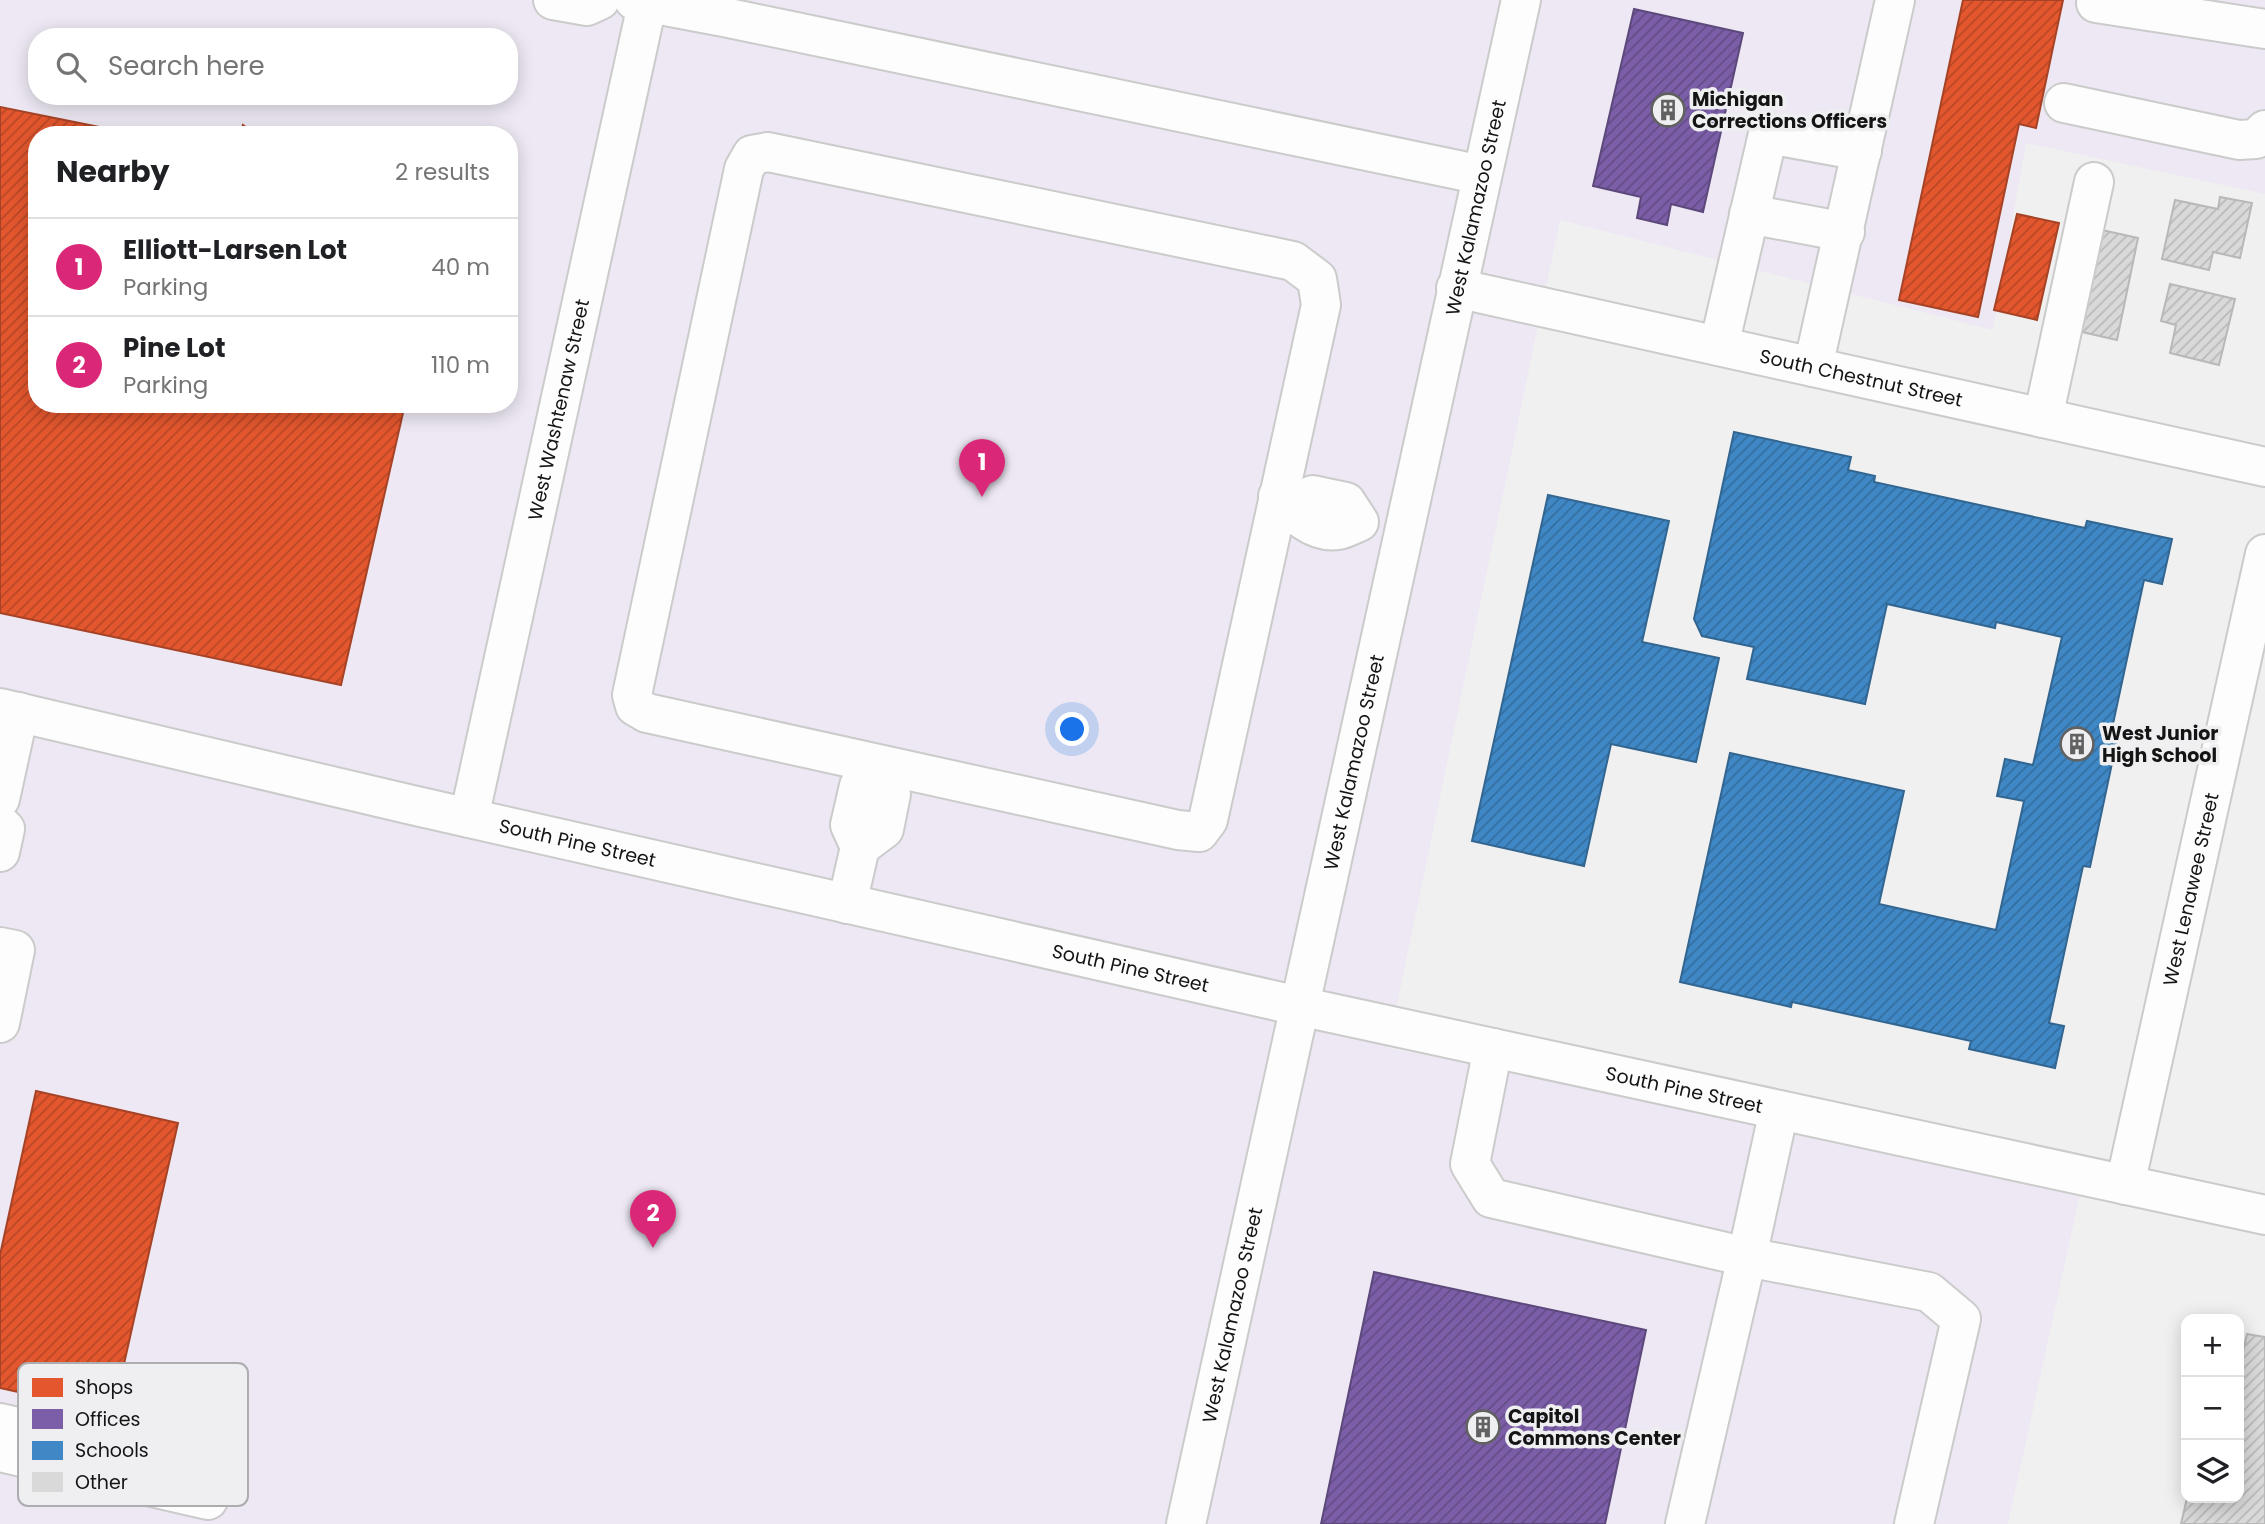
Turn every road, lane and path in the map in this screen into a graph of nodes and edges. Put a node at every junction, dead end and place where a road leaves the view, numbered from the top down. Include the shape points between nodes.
1 (553, 0) edge
2 (600, 0) edge
3 (1521, 0) edge
4 (1895, 0) edge
5 (643, 1) edge
6 (2096, 3) dead end
7 (2265, 29) edge
8 (2064, 103) dead end
9 (2265, 130) edge
10 (1862, 151) junction
11 (1482, 175) junction
12 (2094, 182) dead end
13 (1749, 214) junction
14 (1845, 232) junction
15 (1457, 288) junction
16 (1719, 346) junction
17 (1813, 367) junction
18 (2043, 418) junction
19 (2265, 467) edge
20 (1283, 502) junction
21 (1403, 532) junction
22 (2265, 554) edge
23 (10, 710) edge
24 (876, 765) junction
25 (0, 799) edge
26 (469, 818) junction
27 (0, 824) edge
28 (0, 852) edge
29 (847, 904) junction
30 (0, 947) edge
31 (1299, 1006) junction
32 (0, 1023) edge
33 (1493, 1048) junction
34 (1779, 1110) junction
35 (2125, 1185) junction
36 (2265, 1215) edge
37 (1747, 1257) junction
38 (0, 1423) edge
39 (18, 1428) edge
40 (0, 1452) edge
41 (18, 1455) edge
42 (1186, 1524) edge
43 (1685, 1524) edge
44 (1914, 1524) edge

1 - 2 street via 587,6
3 - 11 street, West Kalamazoo Street
4 - 10 street
5 - 11 street
5 - 26 street, West Washtenaw Street
6 - 7 street
8 - 9 street via 2239,140 2256,139
10 - 13 street via 1768,134
10 - 14 street
11 - 15 street, West Kalamazoo Street
12 - 18 street
13 - 14 street
13 - 16 street
14 - 17 street
15 - 16 street, South Chestnut Street
15 - 21 street, West Kalamazoo Street
16 - 17 street, South Chestnut Street
17 - 18 street, South Chestnut Street
18 - 19 street, South Chestnut Street
20 - 21 street via 1307,524 1317,527 1337,530 1359,522
20 - 24 street via 1208,820 1199,832
20 - 24 street via 1321,304 1318,279 1293,261 768,152 752,155 744,169 632,695 635,705 647,713
21 - 31 street, West Kalamazoo Street
22 - 35 street, West Lenawee Street
23 - 25 street
23 - 26 street, South Pine Street
24 - 29 street via 891,794 884,829 860,847
26 - 29 street, South Pine Street
27 - 28 street via 5,829
29 - 31 street, South Pine Street
30 - 32 street via 15,950
31 - 33 street, South Pine Street
31 - 42 street, West Kalamazoo Street
33 - 34 street, South Pine Street
33 - 37 street via 1470,1164 1491,1198
34 - 35 street, South Pine Street
34 - 37 street
35 - 36 street, South Pine Street
37 - 43 street
37 - 44 street via 1929,1292 1961,1318
38 - 39 street
40 - 41 street

